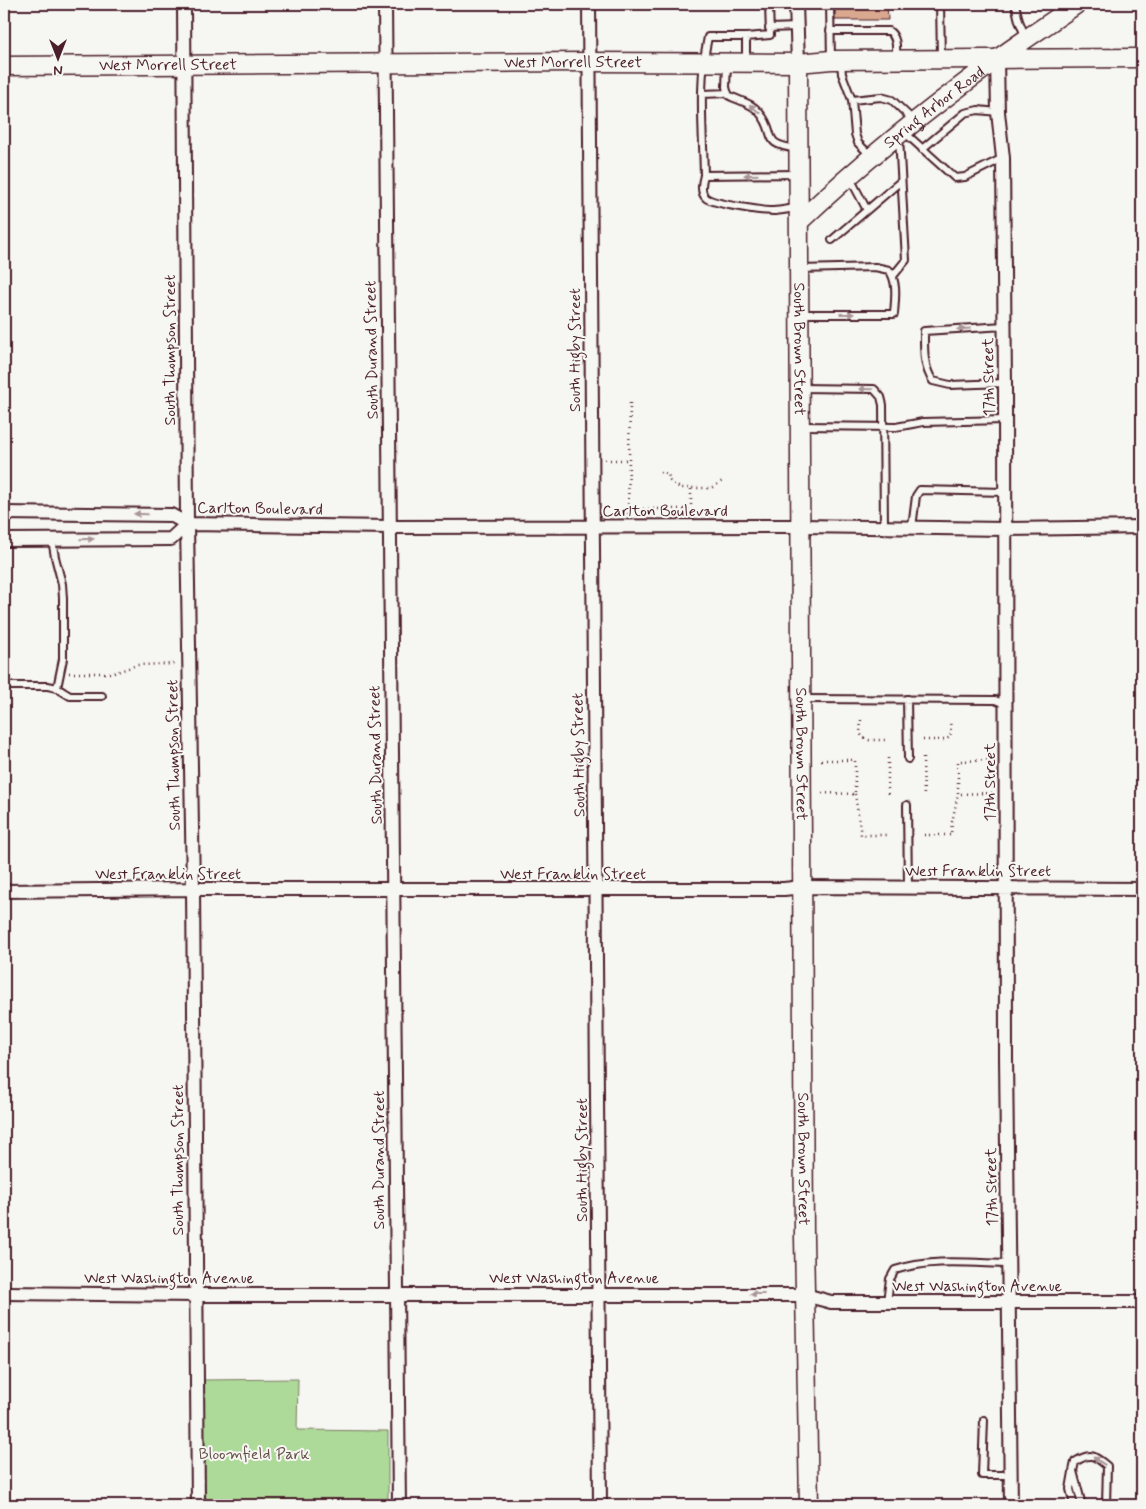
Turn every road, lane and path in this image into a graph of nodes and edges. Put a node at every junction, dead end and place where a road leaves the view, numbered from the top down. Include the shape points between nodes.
1 (184, 4) edge
2 (385, 4) edge
3 (589, 4) edge
4 (769, 4) edge
5 (796, 4) edge
6 (830, 4) edge
7 (940, 4) edge
8 (1016, 4) edge
9 (1077, 4) edge
10 (797, 27) junction
11 (769, 28) junction
12 (830, 31) junction
13 (746, 37) junction
14 (1026, 40) junction
15 (1142, 58) edge
16 (836, 60) junction
17 (896, 60) junction
18 (941, 60) junction
19 (997, 60) junction
20 (590, 62) junction
21 (703, 62) junction
22 (727, 62) junction
23 (746, 63) junction
24 (798, 63) junction
25 (385, 64) junction
26 (184, 65) junction
27 (4, 66) edge
28 (728, 93) junction
29 (702, 94) junction
30 (852, 100) junction
31 (998, 112) junction
32 (906, 129) junction
33 (799, 149) junction
34 (922, 149) junction
35 (872, 157) junction
36 (1003, 158) junction
37 (799, 174) junction
38 (704, 175) junction
39 (849, 177) junction
40 (901, 181) junction
41 (867, 210) junction
42 (800, 215) junction
43 (832, 240) dead end
44 (800, 269) junction
45 (893, 276) junction
46 (800, 314) junction
47 (1004, 326) junction
48 (1005, 383) junction
49 (800, 388) junction
50 (630, 403) dead end
51 (1006, 420) junction
52 (800, 426) junction
53 (883, 427) junction
54 (602, 460) dead end
55 (629, 460) junction
56 (660, 472) dead end
57 (724, 480) dead end
58 (691, 488) junction
59 (1005, 492) junction
60 (628, 509) junction
61 (691, 509) junction
62 (4, 513) edge
63 (628, 515) dead end
64 (691, 515) dead end
65 (187, 524) junction
66 (801, 526) junction
67 (390, 527) junction
68 (593, 527) junction
69 (884, 527) junction
70 (912, 528) junction
71 (1142, 528) edge
72 (1005, 529) junction
73 (4, 540) edge
74 (52, 540) junction
75 (174, 664) dead end
76 (60, 674) junction
77 (4, 686) edge
78 (57, 688) junction
79 (102, 696) dead end
80 (801, 700) junction
81 (907, 700) junction
82 (1006, 704) junction
83 (861, 720) dead end
84 (950, 720) dead end
85 (887, 740) dead end
86 (924, 740) dead end
87 (888, 758) dead end
88 (924, 758) dead end
89 (908, 759) dead end
90 (821, 760) dead end
91 (995, 760) dead end
92 (821, 793) dead end
93 (996, 793) dead end
94 (855, 794) junction
95 (958, 794) junction
96 (888, 797) dead end
97 (924, 798) dead end
98 (907, 805) dead end
99 (888, 835) dead end
100 (924, 835) dead end
101 (802, 887) junction
102 (908, 887) junction
103 (1006, 887) junction
104 (193, 889) junction
105 (1142, 889) edge
106 (394, 890) junction
107 (596, 890) junction
108 (4, 891) edge
109 (1010, 1264) junction
110 (4, 1293) edge
111 (196, 1294) junction
112 (396, 1294) junction
113 (599, 1294) junction
114 (805, 1294) junction
115 (887, 1302) junction
116 (1142, 1302) edge
117 (1009, 1303) junction
118 (984, 1420) dead end
119 (1073, 1471) junction
120 (1010, 1475) junction
121 (198, 1505) edge
122 (399, 1505) edge
123 (600, 1505) edge
124 (809, 1505) edge
125 (1011, 1505) edge
126 (1074, 1505) edge
127 (1082, 1505) edge
128 (1106, 1505) edge

1 - 26 street, South Thompson Street
2 - 25 street, South Durand Street
3 - 20 street, South Higby Street
4 - 11 lane
5 - 10 street, South Brown Street
6 - 12 lane
7 - 18 lane
8 - 14 lane
9 - 14 main road, Spring Arbor Road
10 - 11 lane
10 - 24 street, South Brown Street
11 - 13 lane via 770,35
12 - 16 lane
12 - 17 lane via 889,31 896,40
13 - 21 lane via 708,37
13 - 23 lane
14 - 19 main road, Spring Arbor Road
15 - 19 main road, West Morrell Street
16 - 17 main road, West Morrell Street
16 - 24 main road, West Morrell Street
16 - 30 lane
17 - 18 main road, West Morrell Street
18 - 19 main road, West Morrell Street
19 - 31 street, 17th Street
19 - 32 main road, Spring Arbor Road
20 - 21 main road, West Morrell Street
20 - 25 main road, West Morrell Street
20 - 68 street, South Higby Street
21 - 22 main road, West Morrell Street
21 - 29 lane
22 - 23 main road, West Morrell Street
22 - 28 lane
23 - 24 main road, West Morrell Street
24 - 33 main road, South Brown Street
25 - 26 main road, West Morrell Street
25 - 67 street, South Durand Street
26 - 27 main road, West Morrell Street
26 - 65 street, South Thompson Street
28 - 29 lane
33 -> 28 lane via 775,144 760,112 752,104 741,102
29 - 38 lane
30 - 32 lane via 881,97 892,100
30 - 35 lane via 854,134
31 - 34 lane via 978,110 965,113
31 - 36 street, 17th Street
32 - 34 lane
32 - 35 main road, Spring Arbor Road
32 - 40 lane
33 - 37 main road, South Brown Street
34 - 36 lane via 955,178 966,177
35 - 39 main road, Spring Arbor Road
36 - 47 street, 17th Street
37 -> 38 lane
37 - 42 main road, South Brown Street
38 - 42 lane via 703,192 706,198 716,203
39 - 41 lane
39 - 42 main road, Spring Arbor Road
40 - 41 lane
40 - 45 lane via 906,260
41 - 43 lane
42 - 44 main road, South Brown Street
44 - 45 lane via 875,267 889,270
44 - 46 main road, South Brown Street
46 -> 45 lane via 894,314
46 - 49 main road, South Brown Street
47 - 48 street, 17th Street
47 -> 48 lane via 924,331 927,372 933,382 950,386
48 - 51 street, 17th Street
49 - 52 main road, South Brown Street
53 -> 49 lane via 883,405 874,389
50 - 55 path
51 - 53 lane via 923,422
51 - 59 street, 17th Street
52 - 53 lane
52 - 66 main road, South Brown Street
53 - 69 lane
54 - 55 path
55 - 60 path
56 - 58 path via 668,474 670,481 680,488
57 - 58 path via 711,488
58 - 61 path
59 - 70 lane via 920,490 916,496
59 - 72 street, 17th Street
60 - 61 path
60 - 63 path
61 - 64 path
65 -> 62 street, Carlton Boulevard via 171,514
65 - 67 street, Carlton Boulevard
74 -> 65 street, Carlton Boulevard via 171,539
65 - 104 street, South Thompson Street
66 - 68 street, Carlton Boulevard
66 - 69 street, Carlton Boulevard
66 - 80 main road, South Brown Street
67 - 68 street, Carlton Boulevard
67 - 106 street, South Durand Street
68 - 107 street, South Higby Street
69 - 70 street, Carlton Boulevard
70 - 72 street, Carlton Boulevard
71 - 72 street, Carlton Boulevard
72 - 82 street, 17th Street
73 - 74 street, Carlton Boulevard
74 - 76 lane via 63,598
75 - 76 path via 137,664 114,672
76 - 78 lane
77 - 78 lane
78 - 79 lane via 70,696
80 - 81 lane
80 - 101 main road, South Brown Street
81 - 82 lane via 995,700
81 - 89 lane
82 - 103 street, 17th Street
83 - 85 path via 863,738
84 - 86 path via 950,737
87 - 96 path
88 - 97 path
90 - 94 path via 855,760
91 - 95 path via 958,761
92 - 94 path
93 - 95 path
94 - 99 path via 862,835
95 - 100 path via 951,836
98 - 102 lane
101 - 102 street, West Franklin Street
101 - 107 street, West Franklin Street
101 - 114 main road, South Brown Street
102 - 103 street, West Franklin Street
103 - 105 street, West Franklin Street
103 - 109 street, 17th Street
104 - 106 street, West Franklin Street
104 - 108 street, West Franklin Street
104 - 111 street, South Thompson Street
106 - 107 street, West Franklin Street
106 - 112 street, South Durand Street
107 - 113 street, South Higby Street
109 - 115 lane via 909,1265 895,1270 890,1278
109 - 117 street, 17th Street
110 - 111 street, West Washington Avenue
111 - 112 street, West Washington Avenue
111 - 121 street, South Thompson Street
112 - 113 street, West Washington Avenue
112 - 122 street, South Durand Street
114 -> 113 street, West Washington Avenue
113 - 123 street, South Higby Street
114 - 115 street, West Washington Avenue via 831,1302
114 - 124 main road, South Brown Street
115 - 117 street, West Washington Avenue
116 - 117 street, West Washington Avenue
117 - 120 street, 17th Street
118 - 120 lane via 982,1475
119 - 126 lane via 1070,1489
119 - 127 lane
128 -> 119 lane via 1106,1466 1097,1457 1089,1455 1075,1462
120 - 125 street, 17th Street

